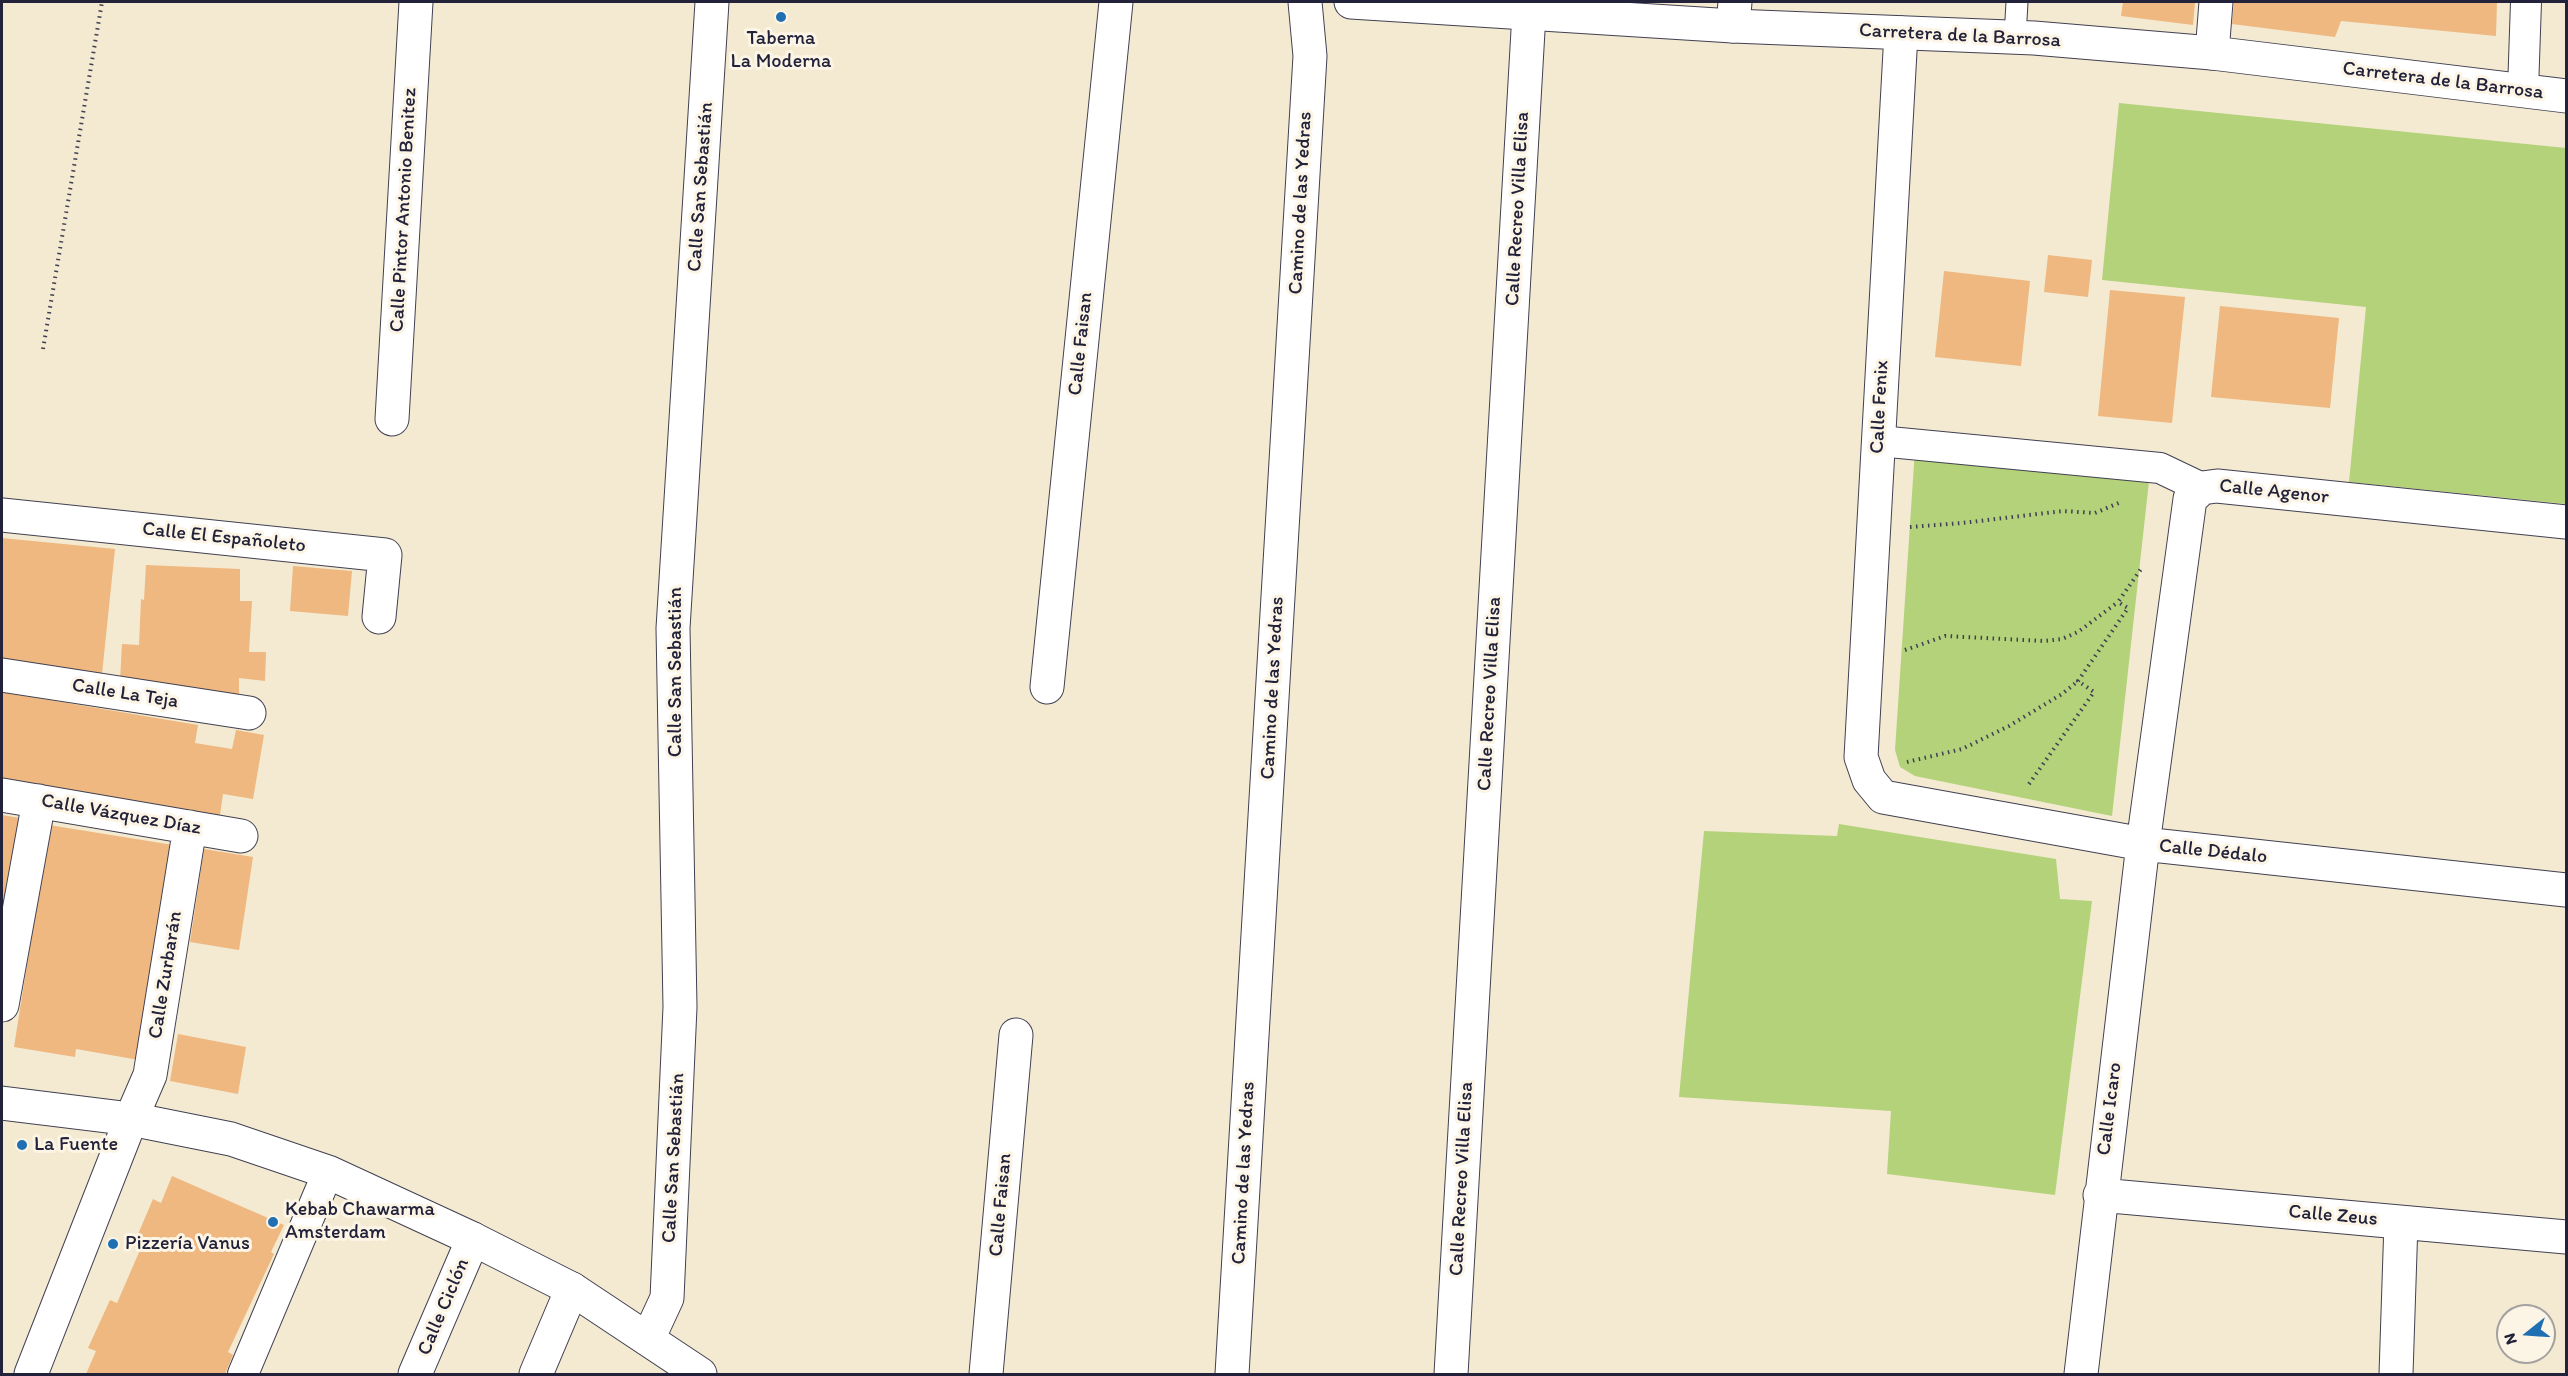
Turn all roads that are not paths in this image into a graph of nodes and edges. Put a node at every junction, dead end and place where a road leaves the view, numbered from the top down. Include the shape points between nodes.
1 (416, 2) edge
2 (712, 2) edge
3 (1116, 2) edge
4 (1305, 2) edge
5 (1351, 2) edge
6 (2017, 2) edge
7 (2216, 2) edge
8 (2526, 2) edge
9 (1529, 13) junction
10 (1734, 14) edge
11 (1901, 33) junction
12 (2015, 37) junction
13 (2212, 53) junction
14 (2523, 90) junction
15 (2566, 96) edge
16 (392, 418) dead end
17 (1879, 441) junction
18 (2202, 488) junction
19 (2, 515) edge
20 (2566, 522) edge
21 (379, 617) dead end
22 (2, 675) edge
23 (1047, 687) dead end
24 (249, 713) dead end
25 (1869, 780) joint
26 (2, 795) edge
27 (39, 801) junction
28 (190, 827) junction
29 (241, 836) dead end
30 (2143, 844) junction
31 (2566, 890) edge
32 (2, 1005) edge
33 (1016, 1035) dead end
34 (2, 1103) edge
35 (131, 1119) junction
36 (328, 1172) junction
37 (2100, 1195) junction
38 (2401, 1222) junction
39 (2566, 1237) edge
40 (472, 1239) junction
41 (572, 1289) junction
42 (648, 1339) junction
43 (32, 1374) edge
44 (243, 1374) edge
45 (415, 1374) edge
46 (536, 1374) edge
47 (700, 1374) edge
48 (986, 1374) edge
49 (1232, 1374) edge
50 (1451, 1374) edge
51 (2080, 1374) edge
52 (2396, 1374) edge

1 - 16 street, Calle Pintor Antonio Benitez
2 - 42 street, Calle San Sebastián via 673,628 680,1007 668,1287 667,1298
3 - 23 street, Calle Faisan
4 - 49 street, Camino de las Yedras via 1310,56
5 - 9 street, Carretera de la Barrosa
6 - 12 lane
7 - 13 street
8 - 14 street
9 - 10 street, Carretera de la Barrosa
9 - 50 street, Calle Recreo Villa Elisa
10 - 11 street, Carretera de la Barrosa
11 - 12 street, Carretera de la Barrosa
11 - 17 street, Calle Fenix
12 - 13 street, Carretera de la Barrosa
13 - 14 street, Carretera de la Barrosa
14 - 15 street, Carretera de la Barrosa
17 - 18 street via 2160,468
17 - 25 street, Calle Fenix via 1861,758
18 - 20 street, Calle Agenor via 2217,486
18 - 30 street, Calle Agenor via 2190,499 2182,542
19 - 21 street, Calle El Españoleto via 385,555
22 - 24 street, Calle La Teja
25 - 30 street, Calle Dédalo via 1883,797
26 - 27 street, Calle Vázquez Díaz
27 - 28 street, Calle Vázquez Díaz
27 - 32 street
28 - 29 street, Calle Vázquez Díaz
28 - 35 street, Calle Zurbarán via 150,1076
30 - 31 street, Calle Dédalo
30 - 37 street, Calle Icaro
33 - 48 street, Calle Faisan
34 - 35 street
35 - 36 street via 231,1140
35 - 43 street, Calle Zurbarán
36 - 40 street
36 - 44 street
37 - 38 street, Calle Zeus
37 - 51 street, Calle Icaro
38 - 39 street, Calle Zeus
38 - 52 street
40 - 41 street
40 - 45 street, Calle Ciclón
41 - 42 street
41 - 46 street
42 - 47 street

